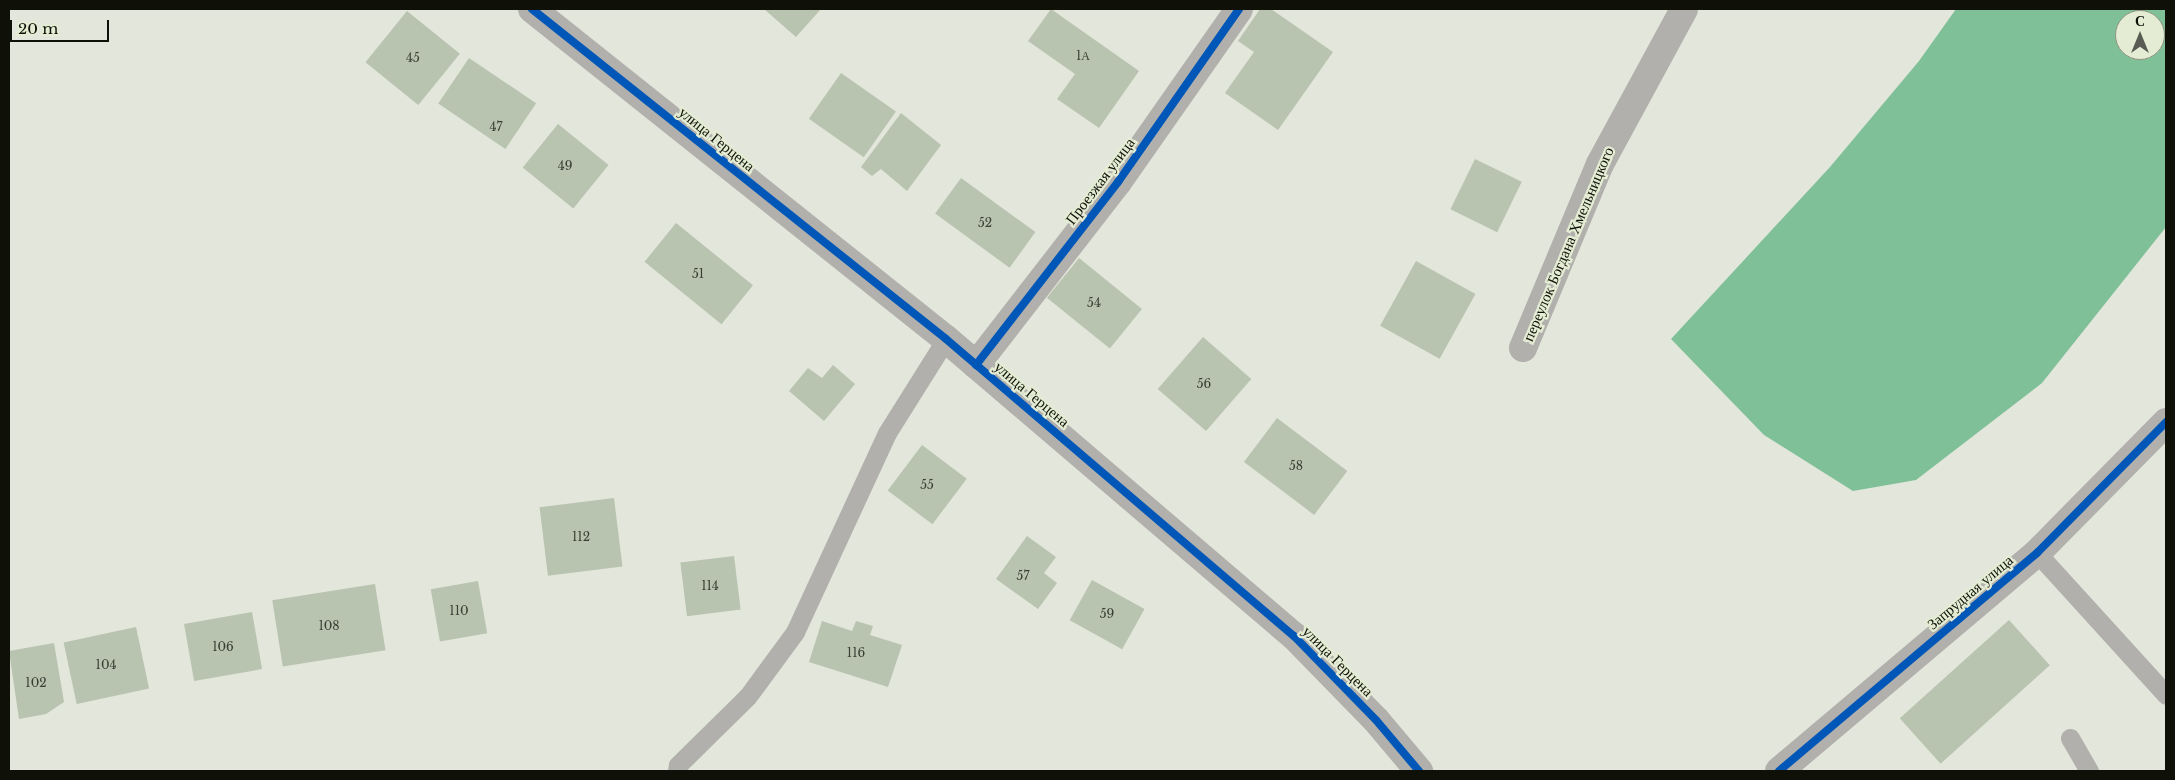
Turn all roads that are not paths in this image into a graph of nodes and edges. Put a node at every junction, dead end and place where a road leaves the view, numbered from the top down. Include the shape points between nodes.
1 (532, 9) edge
2 (1239, 9) edge
3 (1684, 9) edge
4 (946, 340) junction
5 (1523, 348) dead end
6 (976, 365) junction
7 (2166, 422) edge
8 (2037, 554) junction
9 (2166, 695) edge
10 (2070, 738) dead end
11 (677, 771) edge
12 (1419, 771) edge
13 (1779, 771) edge
14 (2089, 771) edge

1 - 4 street, улица Герцена
2 - 6 street, Проезжая улица via 1118,182
3 - 5 street, переулок Богдана Хмельницкого via 1600,164
4 - 6 street, улица Герцена
4 - 11 lane via 887,433 794,632 748,696 678,765
6 - 12 street, улица Герцена via 1294,636 1376,720
7 - 8 street, Запрудная улица
8 - 9 lane
8 - 13 street, Запрудная улица
10 - 14 lane

